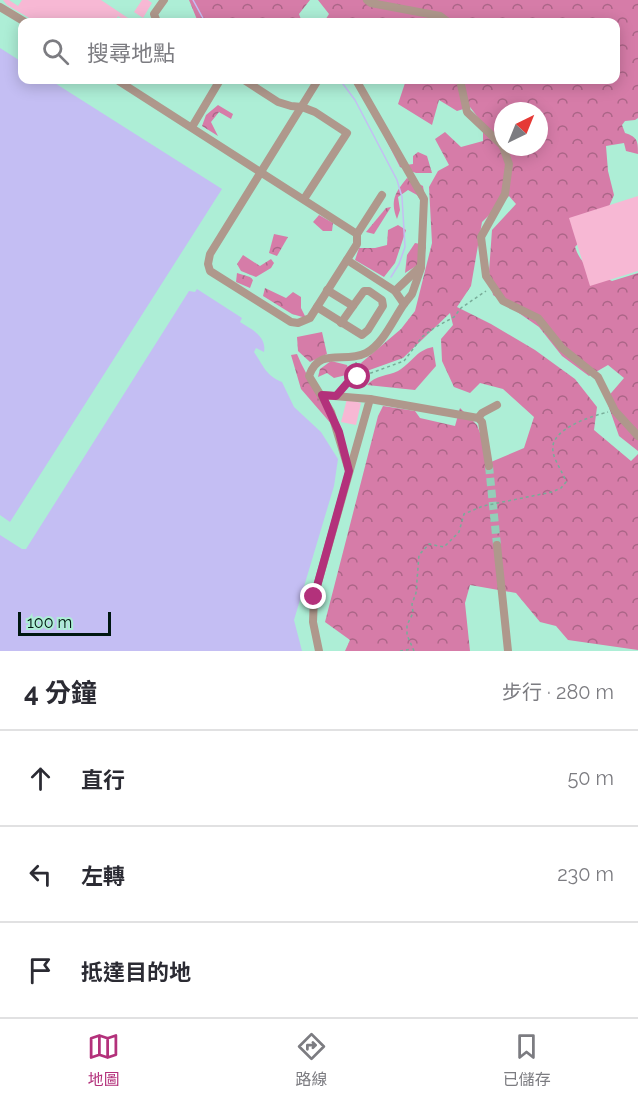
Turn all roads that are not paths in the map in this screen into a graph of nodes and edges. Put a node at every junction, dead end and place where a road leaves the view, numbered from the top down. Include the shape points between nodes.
1 (164, 0) edge
2 (367, 0) edge
3 (0, 7) edge
4 (18, 18) edge
5 (156, 18) edge
6 (443, 18) edge
7 (127, 84) edge
8 (218, 84) edge
9 (250, 84) edge
10 (316, 84) edge
11 (358, 84) edge
12 (461, 84) edge
13 (302, 107) junction
14 (192, 127) junction
15 (494, 138) edge
16 (506, 156) edge
17 (262, 172) junction
18 (382, 195) dead end
19 (304, 199) junction
20 (357, 234) junction
21 (347, 260) junction
22 (421, 266) junction
23 (327, 290) junction
24 (395, 291) junction
25 (404, 304) junction
26 (353, 306) junction
27 (317, 307) junction
28 (341, 323) junction
29 (322, 395) junction
30 (370, 399) junction
31 (497, 405) dead end
32 (478, 418) junction
33 (638, 436) edge
34 (489, 466) tunnel mouth
35 (349, 471) junction
36 (497, 545) tunnel mouth
37 (319, 651) edge
38 (508, 651) edge

1 - 5 lane via 154,14
2 - 6 lane
3 - 4 lane
7 - 14 lane
8 - 14 lane
9 - 13 lane via 278,102
10 - 13 lane
11 - 22 lane via 424,199
12 - 15 lane via 467,112
13 - 17 lane
13 - 19 lane via 347,133
14 - 17 lane
16 - 33 lane via 509,164 505,194 481,237 486,276 503,301 538,318 562,348 598,376 615,411
17 - 19 lane
17 - 27 lane via 210,254 210,272 291,322 310,318
18 - 20 lane
19 - 20 lane
20 - 21 lane via 357,244
21 - 23 lane
21 - 24 lane
22 - 24 lane
22 - 25 lane via 415,288
23 - 26 lane
23 - 27 lane
24 - 25 lane
25 - 29 lane via 379,342 367,352 317,362 309,376
26 - 28 lane
26 - 28 lane via 366,290 384,303 365,334
27 - 28 lane
29 - 30 lane
29 - 35 lane via 339,432
30 - 32 lane
30 - 35 lane
31 - 32 lane
32 - 34 lane via 483,422
35 - 37 lane via 314,597 313,622
36 - 38 lane

